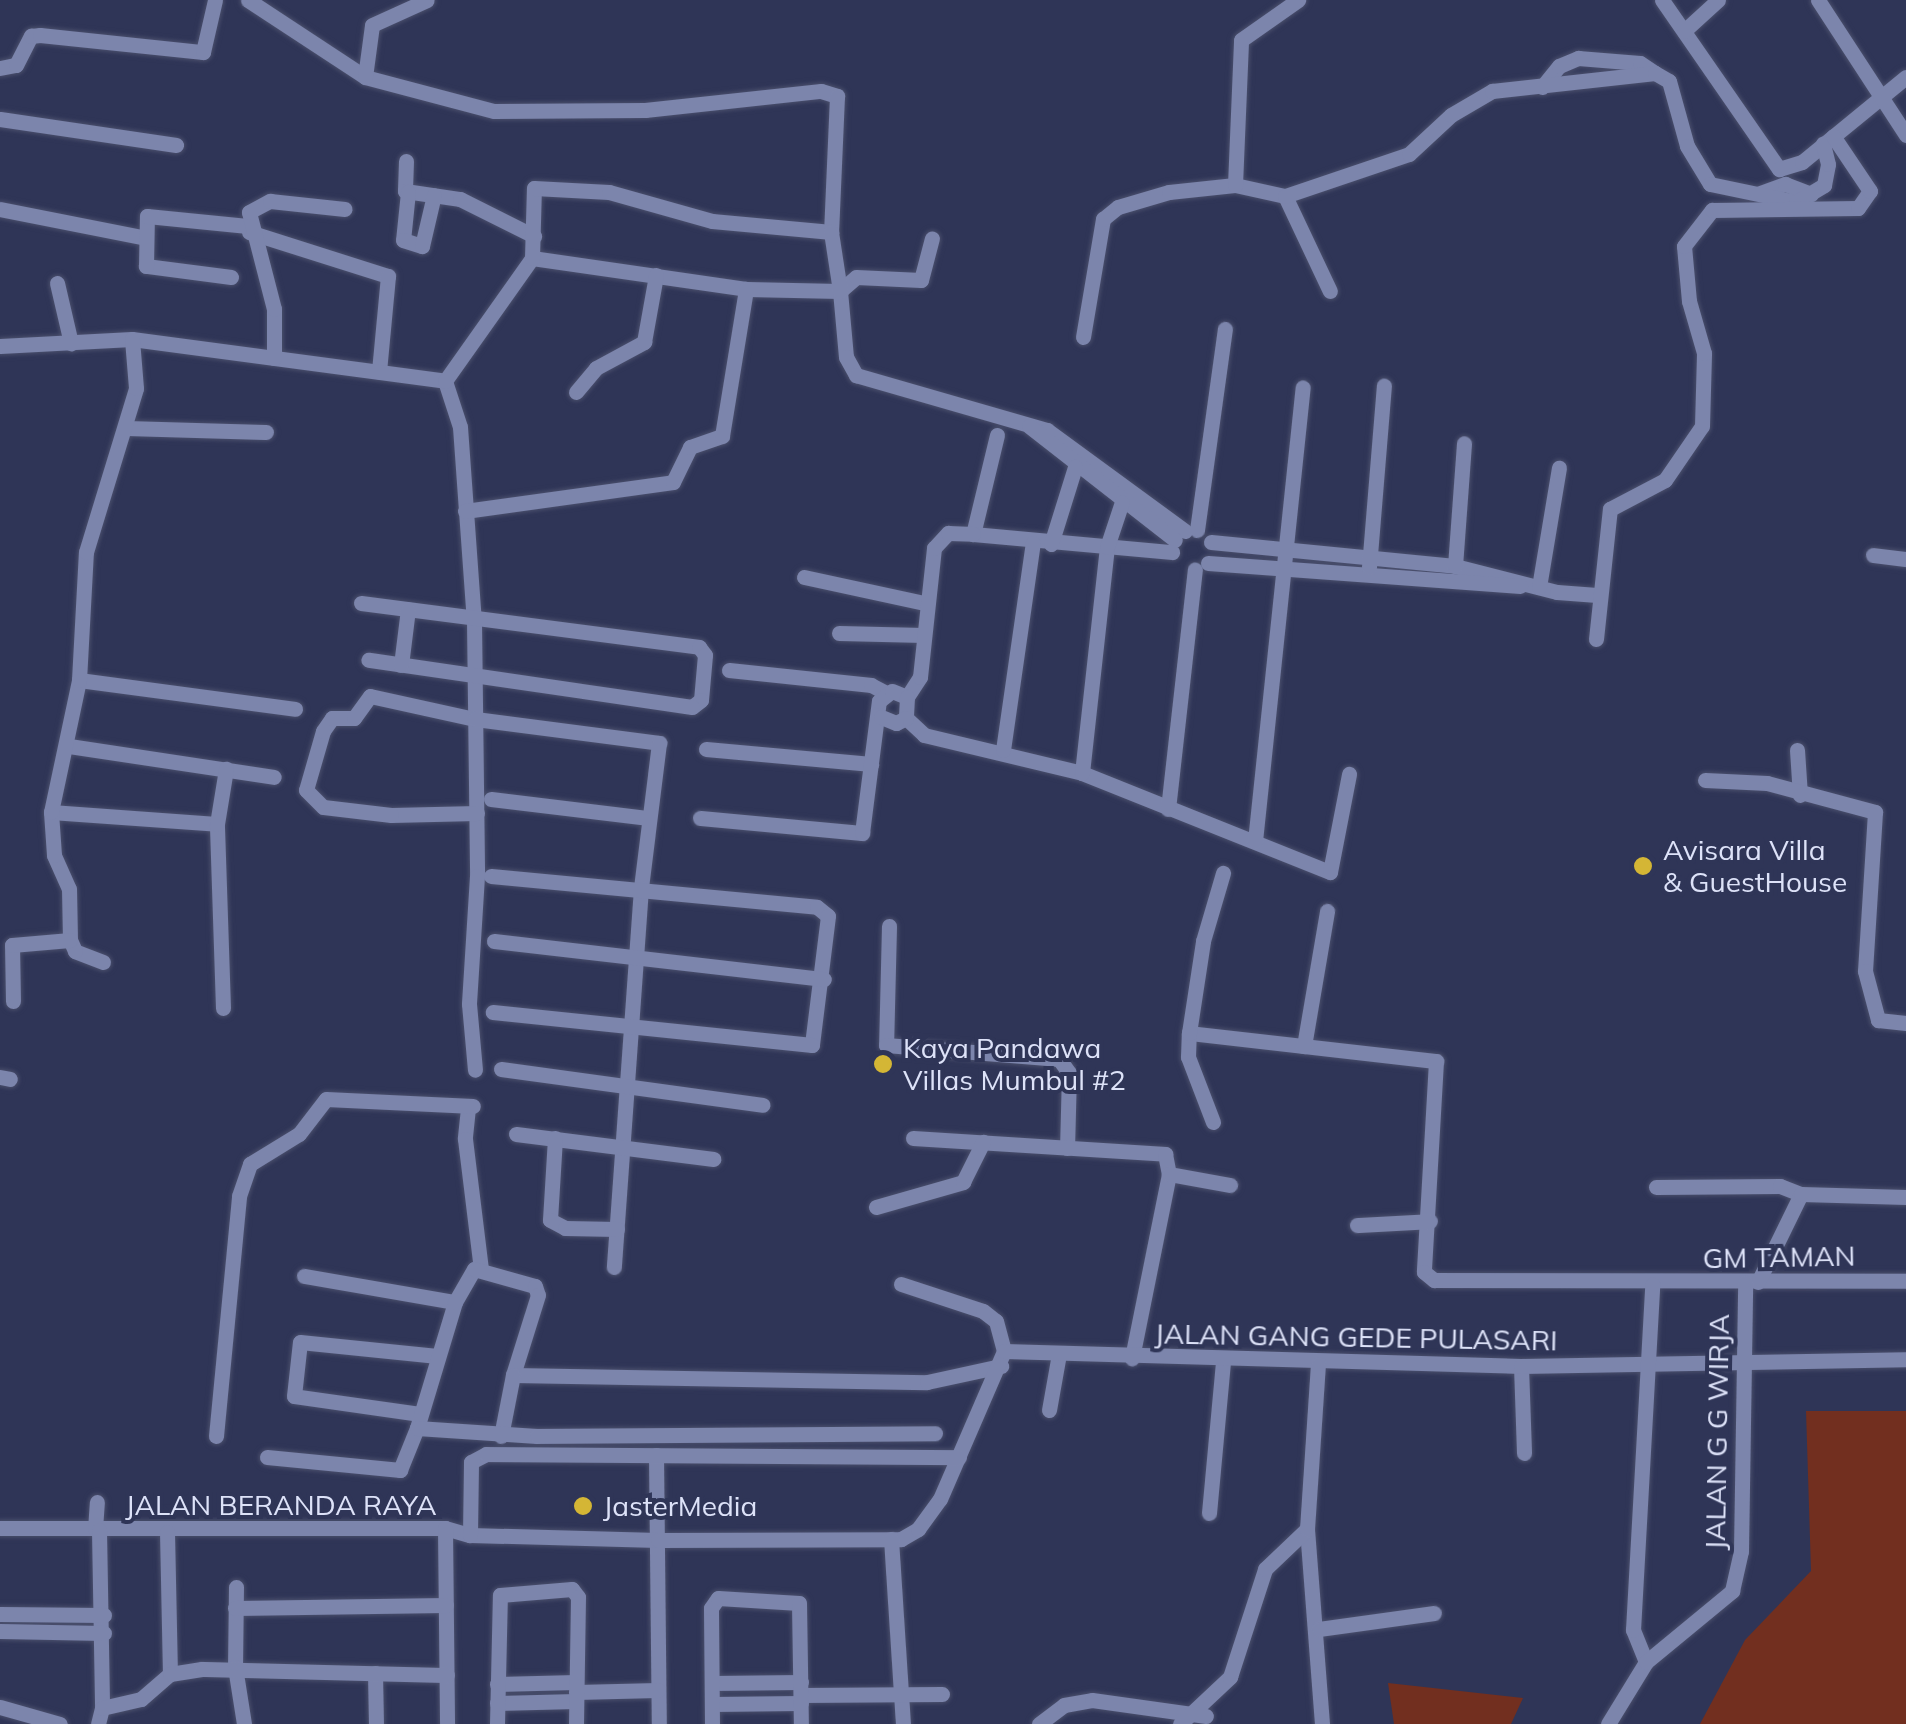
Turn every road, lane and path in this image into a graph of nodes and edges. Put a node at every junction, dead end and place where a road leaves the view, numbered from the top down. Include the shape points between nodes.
1 (215, 0) edge
2 (248, 0) edge
3 (427, 0) edge
4 (1298, 0) edge
5 (1662, 0) edge
6 (1718, 0) edge
7 (1818, 0) edge
8 (1684, 31) junction
9 (0, 68) edge
10 (1655, 73) junction
11 (1906, 76) edge
12 (365, 77) junction
13 (1542, 87) junction
14 (1881, 94) junction
15 (0, 119) edge
16 (1906, 136) edge
17 (1828, 140) junction
18 (176, 144) dead end
19 (406, 161) dead end
20 (1235, 185) junction
21 (408, 192) junction
22 (434, 195) junction
23 (1285, 196) junction
24 (0, 209) edge
25 (345, 210) dead end
26 (248, 229) junction
27 (831, 232) junction
28 (142, 236) junction
29 (534, 236) junction
30 (932, 238) dead end
31 (532, 258) junction
32 (656, 275) junction
33 (231, 277) dead end
34 (57, 284) dead end
35 (746, 289) junction
36 (1330, 291) dead end
37 (840, 292) junction
38 (1225, 329) dead end
39 (1083, 337) dead end
40 (132, 339) junction
41 (71, 343) junction
42 (0, 346) edge
43 (274, 358) junction
44 (378, 372) junction
45 (445, 381) junction
46 (1384, 386) dead end
47 (1303, 388) dead end
48 (576, 392) dead end
49 (1024, 421) junction
50 (125, 428) junction
51 (266, 432) dead end
52 (997, 435) dead end
53 (1464, 443) dead end
54 (1075, 468) junction
55 (1559, 468) dead end
56 (1122, 502) junction
57 (466, 511) junction
58 (972, 534) junction
59 (1182, 538) junction
60 (1211, 542) junction
61 (1033, 543) junction
62 (1051, 544) junction
63 (1106, 547) junction
64 (1873, 554) dead end
65 (1287, 559) junction
66 (1906, 559) edge
67 (1369, 566) junction
68 (1455, 566) junction
69 (1202, 567) junction
70 (804, 577) dead end
71 (1539, 587) junction
72 (1597, 594) junction
73 (361, 603) dead end
74 (924, 603) junction
75 (408, 610) junction
76 (474, 621) junction
77 (838, 632) dead end
78 (924, 634) junction
79 (1596, 639) dead end
80 (368, 660) dead end
81 (401, 666) junction
82 (729, 670) dead end
83 (475, 679) junction
84 (79, 680) junction
85 (886, 693) junction
86 (907, 697) junction
87 (295, 709) dead end
88 (881, 717) junction
89 (906, 718) junction
90 (475, 720) junction
91 (69, 746) junction
92 (706, 748) dead end
93 (1002, 750) junction
94 (1797, 750) dead end
95 (871, 764) junction
96 (226, 770) junction
97 (1082, 773) junction
98 (1349, 774) dead end
99 (274, 776) dead end
100 (1705, 780) dead end
101 (1800, 795) junction
102 (491, 799) dead end
103 (1168, 809) junction
104 (52, 812) junction
105 (477, 813) junction
106 (649, 818) junction
107 (700, 818) dead end
108 (217, 824) junction
109 (1255, 841) junction
110 (1223, 873) dead end
111 (491, 876) dead end
112 (641, 888) junction
113 (1327, 911) dead end
114 (889, 926) dead end
115 (70, 940) junction
116 (494, 941) dead end
117 (636, 958) junction
118 (103, 962) dead end
119 (824, 980) junction
120 (13, 1001) dead end
121 (223, 1008) dead end
122 (493, 1012) dead end
123 (1906, 1023) edge
124 (630, 1025) junction
125 (1189, 1033) junction
126 (1304, 1046) junction
127 (500, 1069) dead end
128 (475, 1070) dead end
129 (628, 1086) junction
130 (763, 1105) dead end
131 (1213, 1122) dead end
132 (516, 1134) dead end
133 (554, 1138) junction
134 (913, 1138) dead end
135 (983, 1142) junction
136 (622, 1148) junction
137 (1066, 1148) junction
138 (713, 1159) dead end
139 (1169, 1174) junction
140 (1230, 1185) dead end
141 (1656, 1187) dead end
142 (1801, 1194) junction
143 (1906, 1197) edge
144 (876, 1206) dead end
145 (1430, 1221) junction
146 (1358, 1225) dead end
147 (617, 1229) junction
148 (614, 1266) dead end
149 (481, 1269) junction
150 (304, 1276) dead end
151 (1906, 1280) edge
152 (1752, 1282) junction
153 (901, 1284) dead end
154 (1652, 1285) junction
155 (455, 1302) junction
156 (1060, 1354) junction
157 (437, 1356) junction
158 (1002, 1358) junction
159 (1132, 1358) junction
160 (1906, 1359) edge
161 (1222, 1362) junction
162 (1744, 1363) junction
163 (1318, 1364) junction
164 (1650, 1364) junction
165 (1520, 1366) junction
166 (513, 1376) junction
167 (1049, 1410) dead end
168 (418, 1421) junction
169 (935, 1433) dead end
170 (216, 1436) dead end
171 (501, 1436) junction
172 (1524, 1453) dead end
173 (656, 1454) junction
174 (267, 1456) dead end
175 (959, 1457) junction
176 (96, 1502) dead end
177 (1209, 1512) dead end
178 (0, 1528) edge
179 (446, 1528) junction
180 (97, 1530) junction
181 (1307, 1530) junction
182 (167, 1532) junction
183 (470, 1535) junction
184 (892, 1539) junction
185 (658, 1540) junction
186 (236, 1587) dead end
187 (446, 1605) junction
188 (234, 1608) junction
189 (0, 1614) edge
190 (1434, 1614) dead end
191 (104, 1615) junction
192 (1319, 1629) junction
193 (0, 1631) edge
194 (104, 1632) junction
195 (1646, 1662) junction
196 (235, 1667) junction
197 (375, 1673) junction
198 (170, 1674) junction
199 (447, 1675) junction
200 (712, 1683) junction
201 (497, 1684) junction
202 (658, 1690) junction
203 (576, 1692) junction
204 (801, 1694) junction
205 (902, 1694) junction
206 (942, 1694) dead end
207 (497, 1703) junction
208 (712, 1704) junction
209 (0, 1707) edge
210 (100, 1716) edge
211 (1199, 1717) edge
212 (60, 1724) edge
213 (244, 1724) edge
214 (376, 1724) edge
215 (447, 1724) edge
216 (497, 1724) edge
217 (576, 1724) edge
218 (659, 1724) edge
219 (712, 1724) edge
220 (802, 1724) edge
221 (903, 1724) edge
222 (1039, 1724) edge
223 (1180, 1724) edge
224 (1322, 1724) edge
225 (1608, 1724) edge

1 - 9 street via 203,52 40,35 27,41 16,65
2 - 12 street
3 - 12 street via 372,24
4 - 20 street via 1240,40
5 - 8 street
6 - 8 street
7 - 14 street
8 - 17 street via 1771,164 1789,170
10 - 13 street
10 - 13 street via 1640,63 1578,58 1559,66
10 - 17 street via 1669,81 1699,174 1726,190 1760,193 1785,184 1812,194 1824,186
11 - 14 street
12 - 27 street via 494,111 645,110 821,91 837,96
13 - 23 street via 1470,100 1409,154
14 - 16 street
14 - 17 street
15 - 18 street
17 - 72 street via 1870,191 1858,208 1712,210 1684,246 1689,301 1704,353 1702,426 1665,480 1610,509
19 - 21 street
20 - 23 street
20 - 39 street via 1169,192 1118,207 1103,219
21 - 22 street
21 - 22 street via 402,240 422,246
22 - 29 street via 468,202
23 - 36 street
24 - 28 street
25 - 26 street via 270,201 253,207
26 - 28 street via 155,212 147,216
26 - 43 street via 274,309
26 - 44 street via 388,276
27 - 29 street via 712,221 609,192 540,187 530,193
27 - 37 street
28 - 33 street via 146,266
29 - 31 street
30 - 37 street via 922,280 856,277
31 - 32 street
31 - 45 street
32 - 35 street
32 - 48 street via 644,342 596,368
34 - 41 street
35 - 37 street
35 - 57 street via 724,432 720,440 690,446 672,482
37 - 49 street via 846,357 856,375
38 - 59 street
40 - 41 street
40 - 43 street
40 - 50 street via 136,388
41 - 42 street
43 - 44 street
44 - 45 street
45 - 57 street via 460,427
46 - 67 street
47 - 65 street
49 - 54 street
49 - 59 street via 1047,430
50 - 51 street
50 - 84 street via 86,552
52 - 58 street
53 - 68 street
54 - 56 street
54 - 62 street
55 - 71 street
56 - 59 street
56 - 63 street
57 - 76 street
58 - 61 street
58 - 74 street via 948,533 938,541
59 - 60 street
59 - 63 street
59 - 69 street via 1176,562
60 - 65 street
60 - 69 street
61 - 62 street
61 - 93 street
62 - 63 street
63 - 97 street
64 - 66 street
65 - 67 street
65 - 69 street
65 - 109 street
67 - 68 street
67 - 71 street
68 - 71 street
69 - 103 street
70 - 74 street
71 - 72 street
72 - 79 street
73 - 75 street
74 - 78 street
75 - 76 street
75 - 81 street
76 - 83 street
76 - 83 street via 699,647 706,656 701,700 692,707
77 - 78 street
78 - 86 street via 920,677
80 - 81 street
81 - 83 street
82 - 85 street via 871,685
83 - 90 street
84 - 87 street
84 - 91 street
85 - 86 street
85 - 88 street via 879,701
86 - 89 street
88 - 89 street via 896,723
88 - 95 street
89 - 93 street via 924,735
90 - 105 street
90 - 105 street via 370,696 354,718 339,716 327,724 306,790 323,807 348,812
90 - 106 street via 659,742
91 - 96 street
91 - 104 street
92 - 95 street
93 - 97 street
94 - 101 street
95 - 107 street via 864,829 857,835
96 - 99 street
96 - 108 street
97 - 103 street
98 - 109 street via 1333,870
100 - 101 street via 1767,783
101 - 123 street via 1875,812 1865,971 1878,1020
102 - 106 street
103 - 109 street
104 - 108 street
104 - 115 street via 54,856 69,889
105 - 128 street via 469,1004
106 - 112 street
108 - 121 street
110 - 125 street via 1203,941
111 - 112 street
112 - 117 street
112 - 119 street via 818,907 828,916
113 - 126 street
114 - 137 street via 883,1040 1063,1062 1069,1072
115 - 118 street via 75,952
115 - 120 street via 16,940
116 - 117 street
117 - 119 street
117 - 124 street
119 - 124 street via 817,1035 808,1046
122 - 124 street
124 - 129 street
125 - 126 street
125 - 131 street via 1188,1057
126 - 145 street via 1429,1058 1439,1066
127 - 129 street
129 - 130 street
129 - 136 street
132 - 133 street
133 - 136 street
133 - 147 street via 550,1220 565,1228
134 - 135 street
135 - 137 street
135 - 144 street via 962,1182
136 - 138 street
136 - 147 street
137 - 139 street via 1165,1154
139 - 140 street
139 - 159 street
141 - 142 street via 1780,1186
142 - 143 street
142 - 152 street
145 - 146 street
145 - 154 street, GM TAMAN via 1424,1272 1434,1280
147 - 148 street
149 - 155 street via 468,1274
149 - 166 street via 535,1286 538,1295
149 - 170 street via 465,1139 471,1107 326,1098 299,1134 250,1164 239,1196
150 - 155 street
151 - 152 street, GM TAMAN
152 - 154 street, GM TAMAN
152 - 162 street, JALAN G G WIRJA
153 - 158 street via 996,1321
154 - 164 street
155 - 157 street
156 - 158 street, JALAN GANG GEDE PULASARI
156 - 159 street, JALAN GANG GEDE PULASARI
156 - 167 street
157 - 168 street
157 - 168 street via 300,1342 294,1396
158 - 166 street, JALAN GANG GEDE PULASARI via 927,1382
158 - 175 street
159 - 161 street, JALAN GANG GEDE PULASARI
160 - 162 street, JALAN GANG GEDE PULASARI
161 - 163 street, JALAN GANG GEDE PULASARI
161 - 177 street
162 - 164 street, JALAN GANG GEDE PULASARI
162 - 195 street, JALAN G G WIRJA via 1741,1552 1732,1592
163 - 165 street, JALAN GANG GEDE PULASARI
163 - 181 street
164 - 165 street, JALAN GANG GEDE PULASARI
164 - 195 street via 1633,1630
165 - 172 street
166 - 171 street
168 - 171 street
168 - 174 street via 400,1470
169 - 171 street
173 - 175 street
173 - 183 street via 476,1458
173 - 185 street
175 - 184 street, JALAN BERANDA RAYA via 918,1529
176 - 180 street
178 - 180 street, JALAN BERANDA RAYA
179 - 182 street, JALAN BERANDA RAYA
179 - 183 street, JALAN BERANDA RAYA
179 - 187 street
180 - 182 street, JALAN BERANDA RAYA
180 - 191 street
181 - 192 street
181 - 211 street via 1265,1570 1237,1667
182 - 198 street
183 - 185 street, JALAN BERANDA RAYA
184 - 185 street, JALAN BERANDA RAYA
184 - 205 street
185 - 202 street
186 - 188 street
187 - 188 street
187 - 199 street
188 - 196 street
189 - 191 street
190 - 192 street
191 - 194 street
192 - 224 street
193 - 194 street
194 - 210 street
195 - 225 street, JALAN G G WIRJA
196 - 197 street
196 - 198 street
196 - 213 street
197 - 199 street
197 - 214 street
198 - 210 street via 141,1698
199 - 215 street
200 - 204 street
200 - 204 street via 711,1608 718,1598 799,1603
200 - 208 street
201 - 203 street
201 - 203 street via 502,1592 572,1590 578,1597
201 - 207 street
202 - 203 street
202 - 218 street
203 - 207 street
203 - 217 street
204 - 205 street
204 - 208 street
204 - 220 street
205 - 206 street
205 - 221 street
207 - 216 street
208 - 219 street
209 - 212 street
211 - 222 street via 1092,1700 1064,1705
211 - 223 street

